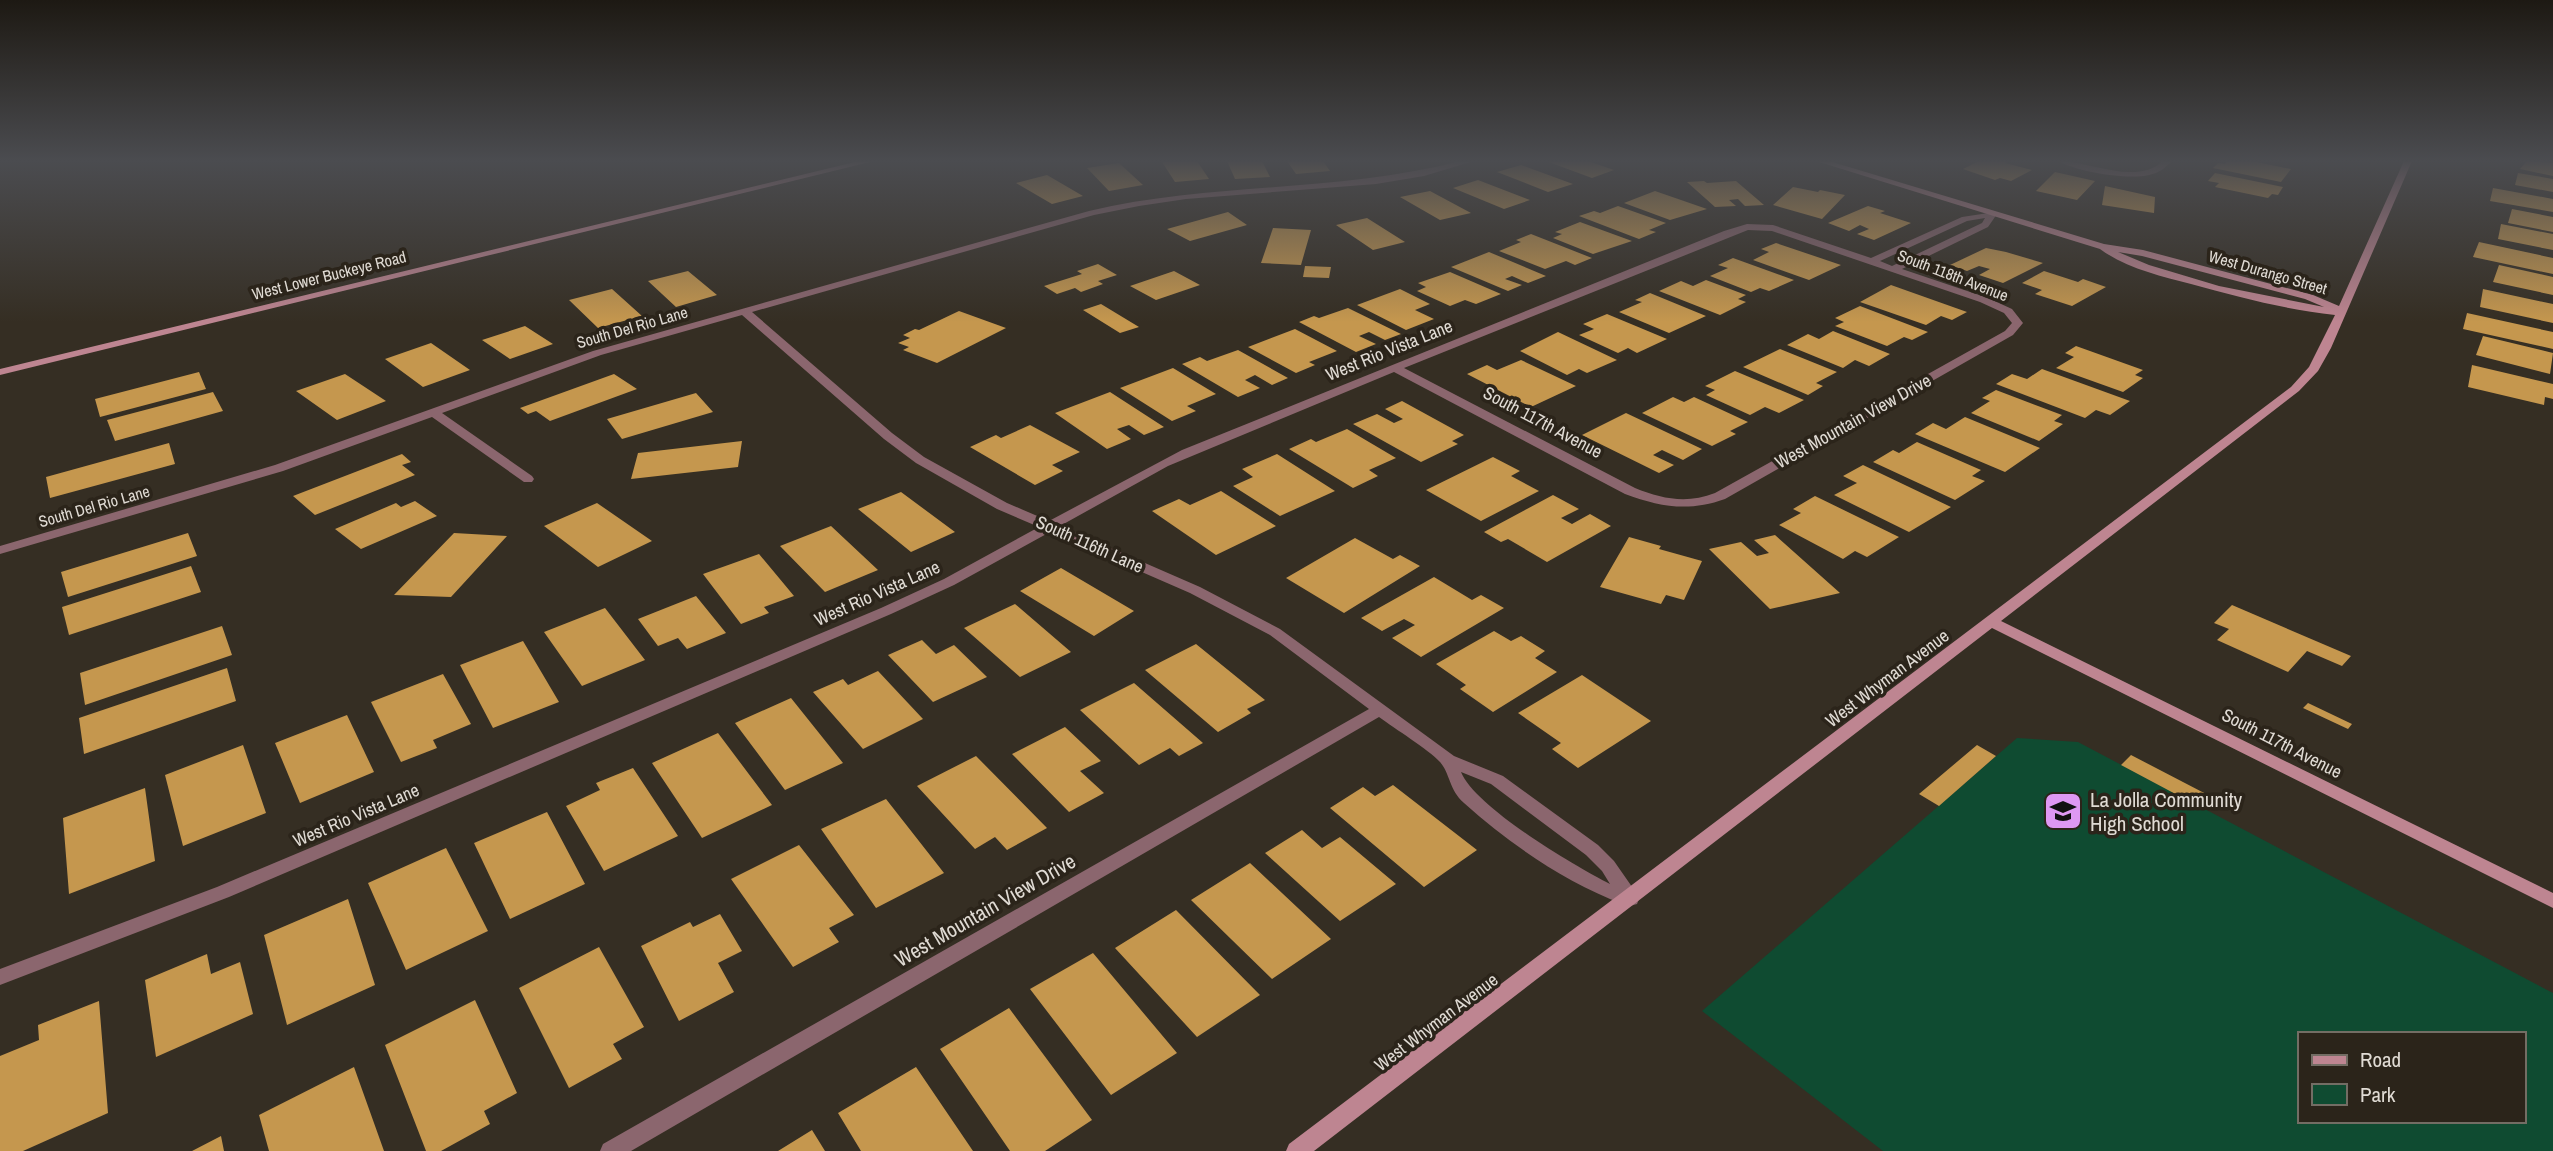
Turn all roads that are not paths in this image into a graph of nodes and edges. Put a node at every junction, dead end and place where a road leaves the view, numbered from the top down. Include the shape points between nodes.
1 (1992, 214) edge
2 (649, 215) edge
3 (1091, 215) edge
4 (1988, 215) edge
5 (1994, 215) edge
6 (2385, 215) edge
7 (1760, 226) joint
8 (1872, 261) junction
9 (1893, 269) junction
10 (744, 312) junction
11 (2343, 312) junction
12 (2015, 317) joint
13 (1395, 368) junction
14 (0, 372) edge
15 (433, 412) junction
16 (528, 479) dead end
17 (1674, 505) joint
18 (1049, 526) junction
19 (0, 550) edge
20 (1992, 622) junction
21 (1381, 709) junction
22 (1448, 760) junction
23 (1630, 899) junction
24 (2553, 901) edge
25 (0, 977) edge
26 (611, 1151) edge
27 (1297, 1151) edge

1 - 9 street via 1985,225
2 - 14 street, West Lower Buckeye Road
3 - 10 street, South Del Rio Lane
4 - 8 street via 1965,219
5 - 11 street, West Durango Street via 2103,247 2143,253 2309,297
6 - 11 street, West Whyman Avenue
7 - 8 street, South 118th Avenue
7 - 13 street, West Rio Vista Lane via 1727,233
8 - 9 street, South 118th Avenue
9 - 12 street, South 118th Avenue via 1984,300
10 - 15 street, South Del Rio Lane via 573,361
10 - 18 street, South 116th Lane via 920,460
11 - 20 street, West Whyman Avenue via 2314,369 2295,389
12 - 17 street, West Mountain View Drive via 2018,323 2009,333 1720,496
13 - 17 street, South 117th Avenue via 1630,491
13 - 18 street, West Rio Vista Lane via 1164,463
15 - 16 street
15 - 19 street, South Del Rio Lane via 266,472
18 - 21 street, South 116th Lane via 1249,617
18 - 25 street, West Rio Vista Lane via 950,582 886,611 223,892
20 - 23 street, West Whyman Avenue
20 - 24 street, South 117th Avenue
21 - 22 street, South 116th Lane
21 - 26 street, West Mountain View Drive
22 - 23 street, South 116th Lane via 1497,780 1592,850
22 - 23 street, South 116th Lane via 1469,798 1565,870
23 - 27 street, West Whyman Avenue

